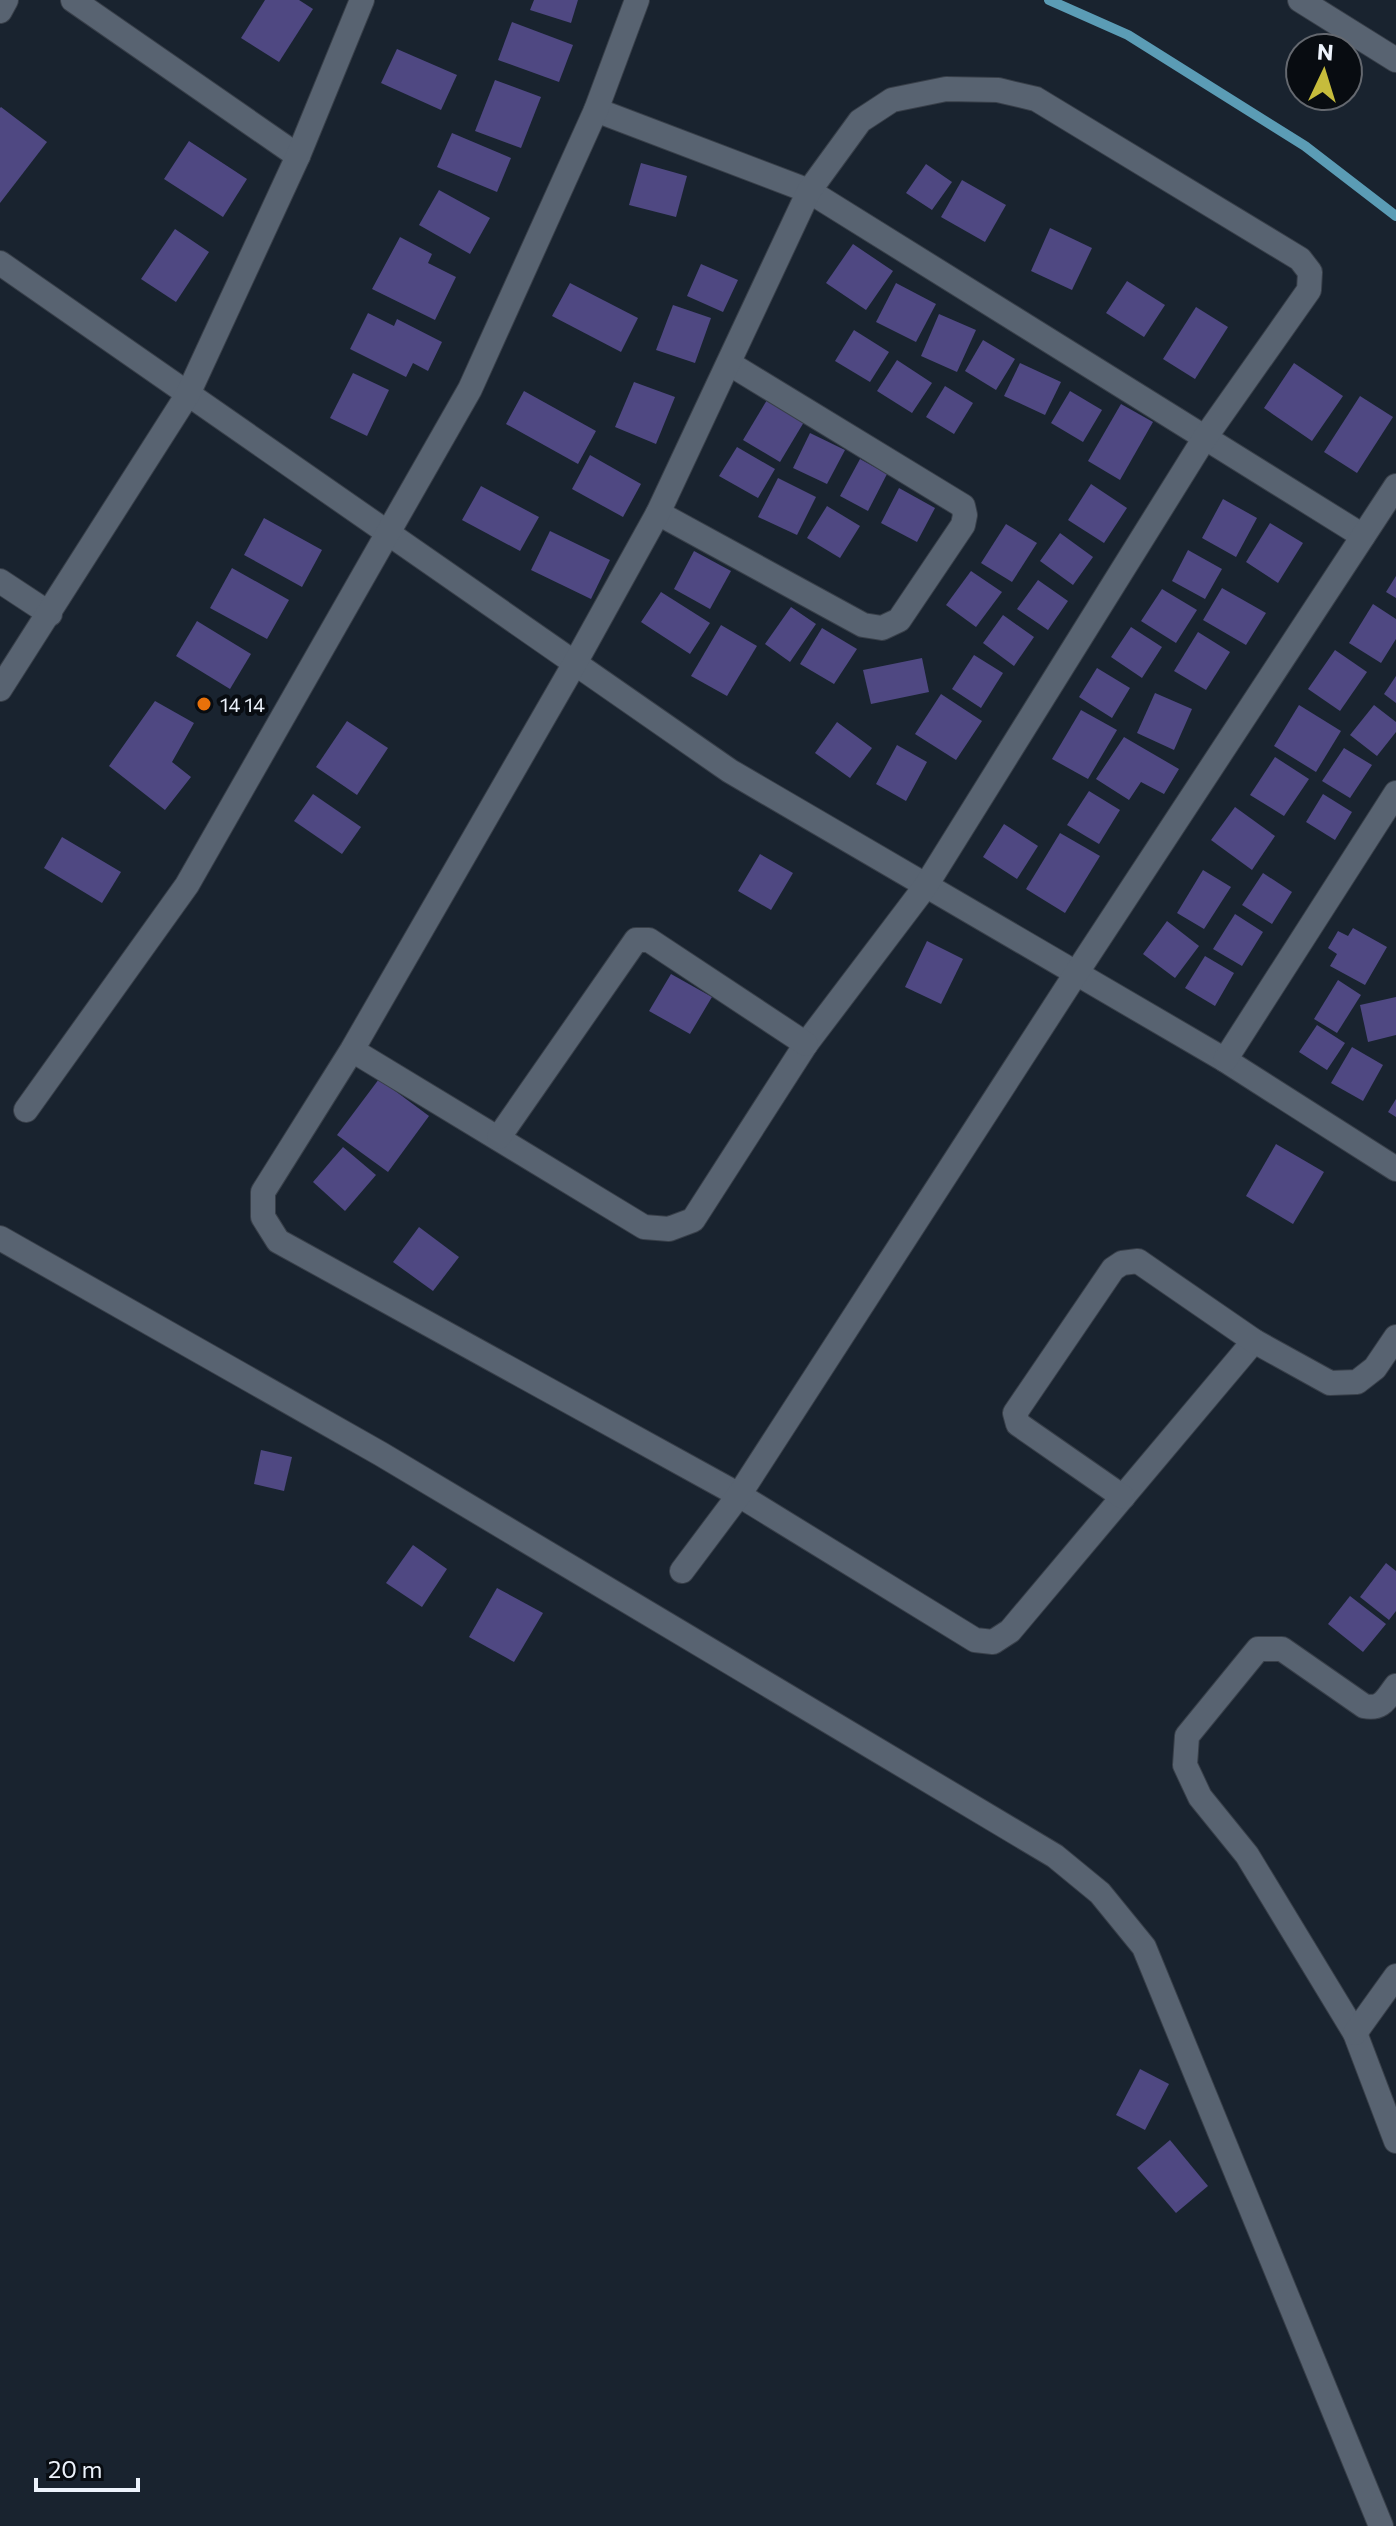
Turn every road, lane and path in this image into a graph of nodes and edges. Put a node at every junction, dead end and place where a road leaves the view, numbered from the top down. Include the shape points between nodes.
1 (6, 0) edge
2 (73, 0) edge
3 (362, 0) edge
4 (637, 0) edge
5 (1300, 0) edge
6 (0, 11) edge
7 (1396, 60) edge
8 (596, 110) junction
9 (298, 156) junction
10 (809, 191) junction
11 (0, 263) edge
12 (730, 364) junction
13 (188, 394) junction
14 (1204, 439) junction
15 (1396, 486) edge
16 (658, 513) junction
17 (386, 532) junction
18 (1363, 536) junction
19 (0, 581) edge
20 (50, 614) junction
21 (575, 663) junction
22 (0, 689) edge
23 (1396, 793) edge
24 (925, 887) junction
25 (1077, 972) junction
26 (806, 1044) junction
27 (352, 1050) junction
28 (1225, 1060) junction
29 (26, 1110) dead end
30 (499, 1137) junction
31 (1396, 1169) edge
32 (0, 1238) edge
33 (1396, 1337) edge
34 (1254, 1341) junction
35 (739, 1495) junction
36 (1123, 1497) junction
37 (682, 1571) dead end
38 (1396, 1686) edge
39 (1396, 1976) edge
40 (1355, 2033) junction
41 (1396, 2141) edge
42 (1381, 2526) edge

1 - 6 street
2 - 9 street
3 - 9 street
4 - 8 street
5 - 7 street
8 - 10 street
8 - 17 street via 470,389
9 - 13 street
10 - 12 street
10 - 14 street
10 - 14 street via 860,121 892,100 946,89 998,90 1036,99 1300,259 1310,272 1309,290
11 - 13 street
12 - 16 street
12 - 16 street via 963,506 963,525 899,620 882,628 863,625
13 - 17 street
13 - 20 street
14 - 18 street
14 - 24 street
15 - 18 street
16 - 21 street
17 - 21 street
17 - 29 street via 187,885
18 - 25 street
19 - 20 street
20 - 22 street
21 - 24 street via 730,771
21 - 27 street
23 - 28 street
24 - 25 street
24 - 26 street
25 - 28 street
25 - 35 street
26 - 30 street via 693,1220 669,1229 644,1227
26 - 30 street via 649,940 636,940
27 - 30 street
27 - 35 street via 263,1192 263,1217 278,1241
28 - 31 street
32 - 42 street via 435,1486 1055,1856 1100,1893 1144,1947
33 - 34 street via 1375,1368 1357,1382 1330,1383
34 - 36 street
34 - 36 street via 1138,1261 1113,1269 1015,1419
35 - 36 street via 975,1640 993,1642 1010,1631
35 - 37 street
38 - 40 street via 1382,1705 1364,1706 1282,1649 1258,1649 1187,1736 1185,1765 1200,1797 1247,1855
39 - 40 street
40 - 41 street

